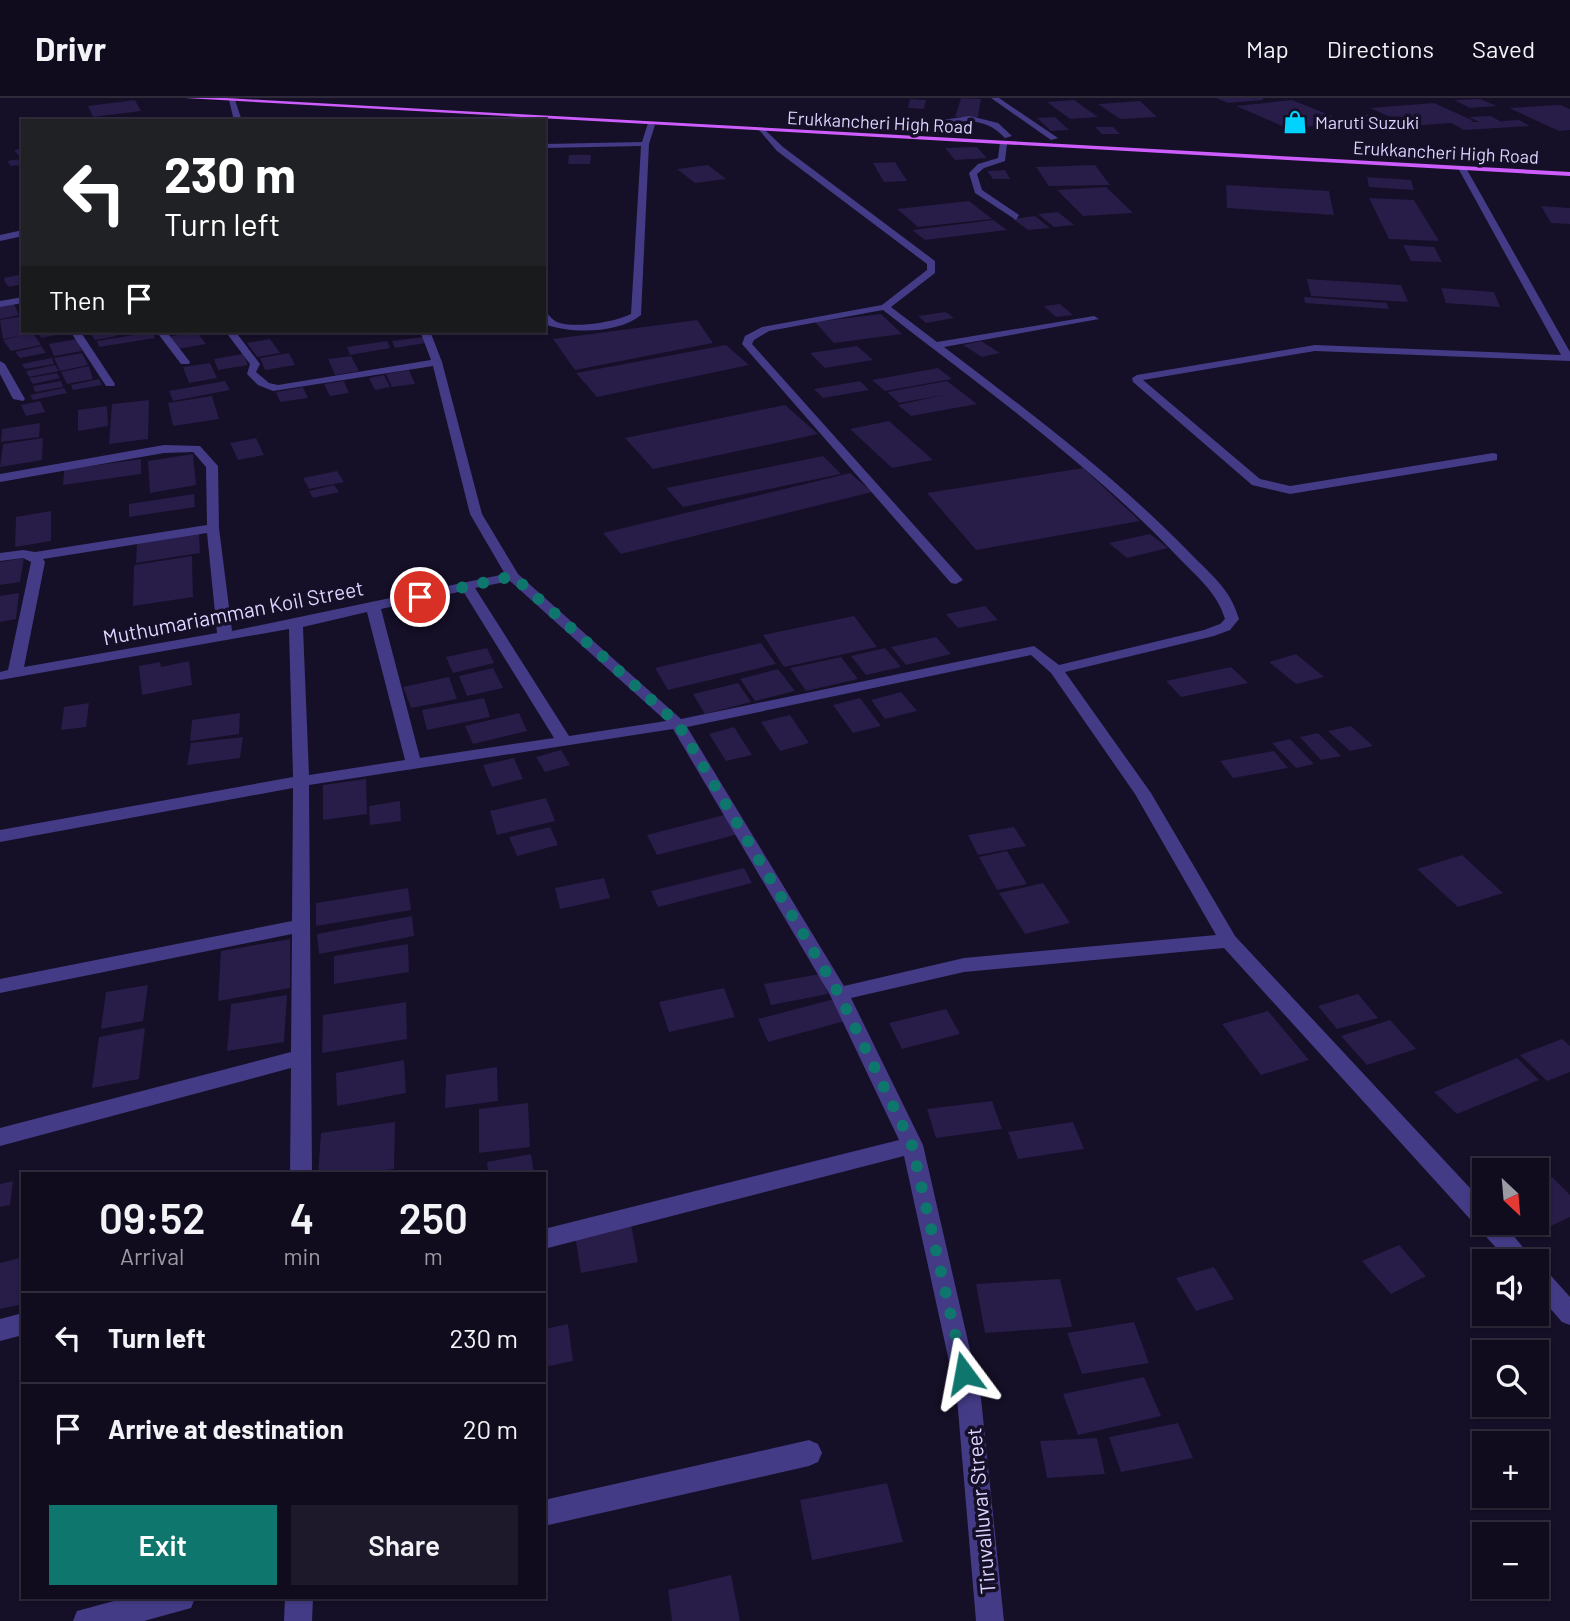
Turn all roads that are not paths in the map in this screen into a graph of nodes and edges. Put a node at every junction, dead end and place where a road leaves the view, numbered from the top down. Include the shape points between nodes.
1 (188, 98) edge
2 (281, 98) edge
3 (994, 98) edge
4 (232, 100) junction
5 (587, 114) junction
6 (237, 119) edge
7 (545, 119) edge
8 (546, 119) edge
9 (578, 121) junction
10 (651, 125) junction
11 (762, 132) junction
12 (937, 132) junction
13 (1009, 136) junction
14 (1054, 138) junction
15 (1003, 144) junction
16 (645, 145) junction
17 (546, 146) edge
18 (1570, 166) edge
19 (1462, 168) junction
20 (1570, 174) edge
21 (1016, 217) dead end
22 (21, 233) edge
23 (0, 238) edge
24 (21, 300) edge
25 (0, 304) edge
26 (885, 307) junction
27 (546, 317) edge
28 (1094, 319) dead end
29 (76, 333) edge
30 (163, 333) edge
31 (232, 333) edge
32 (426, 333) edge
33 (938, 345) junction
34 (185, 362) dead end
35 (438, 362) junction
36 (0, 364) edge
37 (110, 384) dead end
38 (19, 399) dead end
39 (1493, 457) dead end
40 (0, 478) edge
41 (214, 528) junction
42 (35, 556) junction
43 (0, 557) edge
44 (513, 576) junction
45 (956, 580) dead end
46 (467, 586) junction
47 (373, 607) junction
48 (296, 624) junction
49 (225, 637) junction
50 (1056, 670) junction
51 (7, 674) edge
52 (678, 724) junction
53 (564, 741) junction
54 (414, 764) junction
55 (301, 780) junction
56 (0, 836) edge
57 (302, 925) junction
58 (1228, 941) junction
59 (0, 986) edge
60 (839, 994) junction
61 (301, 1057) junction
62 (0, 1137) edge
63 (912, 1145) junction
64 (301, 1172) edge
65 (1472, 1205) edge
66 (546, 1238) edge
67 (1549, 1290) edge
68 (1570, 1314) edge
69 (21, 1325) edge
70 (0, 1330) edge
71 (809, 1453) dead end
72 (546, 1513) edge
73 (177, 1599) edge
74 (299, 1599) edge
75 (87, 1621) edge
76 (298, 1621) edge
77 (990, 1621) edge

1 - 4 main road, Erukkancheri High Road
2 - 5 main road
3 - 14 street
4 - 6 street
4 - 7 main road, Erukkancheri High Road
5 - 9 main road
5 - 12 main road
8 - 9 main road, Erukkancheri High Road
9 - 10 main road, Erukkancheri High Road
10 - 11 main road, Erukkancheri High Road
10 - 16 street
11 - 15 main road, Erukkancheri High Road
11 - 26 street via 932,263 932,271
12 - 13 main road
12 - 13 street via 945,122 976,119 997,124
13 - 14 main road
14 - 18 main road
15 - 19 main road, Erukkancheri High Road
15 - 21 street via 1002,159 973,173 978,191
16 - 17 street
16 - 27 street via 636,315 622,322 565,327
19 - 20 main road, Erukkancheri High Road
19 - 39 street via 1568,358 1315,348 1137,378 1256,482 1276,489
22 - 23 street
24 - 25 street
26 - 33 street
26 - 45 street via 766,329 748,338 747,344
28 - 33 street
29 - 37 street
30 - 34 street
31 - 35 street via 255,364 251,372 268,388
32 - 35 street, Tiruvalluvar Street
33 - 50 street via 1082,459 1154,524 1226,599 1231,610 1232,619 1225,627 1209,633
35 - 44 street, Tiruvalluvar Street via 476,514
36 - 38 street
40 - 41 street via 164,449 197,448 212,466
41 - 42 street
41 - 49 street
42 - 43 street
42 - 51 street via 32,593
44 - 46 street, Muthumariamman Koil Street
44 - 52 street, Tiruvalluvar Street
46 - 47 street, Muthumariamman Koil Street
46 - 53 street
47 - 48 street, Muthumariamman Koil Street
47 - 54 street
48 - 49 street, Muthumariamman Koil Street
48 - 55 street
49 - 51 street, Muthumariamman Koil Street
50 - 52 street via 1034,650
50 - 58 street via 1143,793
52 - 53 street
52 - 60 street, Tiruvalluvar Street
53 - 54 street
54 - 55 street
55 - 56 street
55 - 57 street
57 - 59 street
57 - 61 street
58 - 60 street via 964,965
58 - 65 street
60 - 63 street, Tiruvalluvar Street
61 - 62 street
61 - 64 street
63 - 66 street
63 - 77 street, Tiruvalluvar Street via 969,1398
67 - 68 street
69 - 70 street
71 - 72 street
73 - 75 street
74 - 76 street

